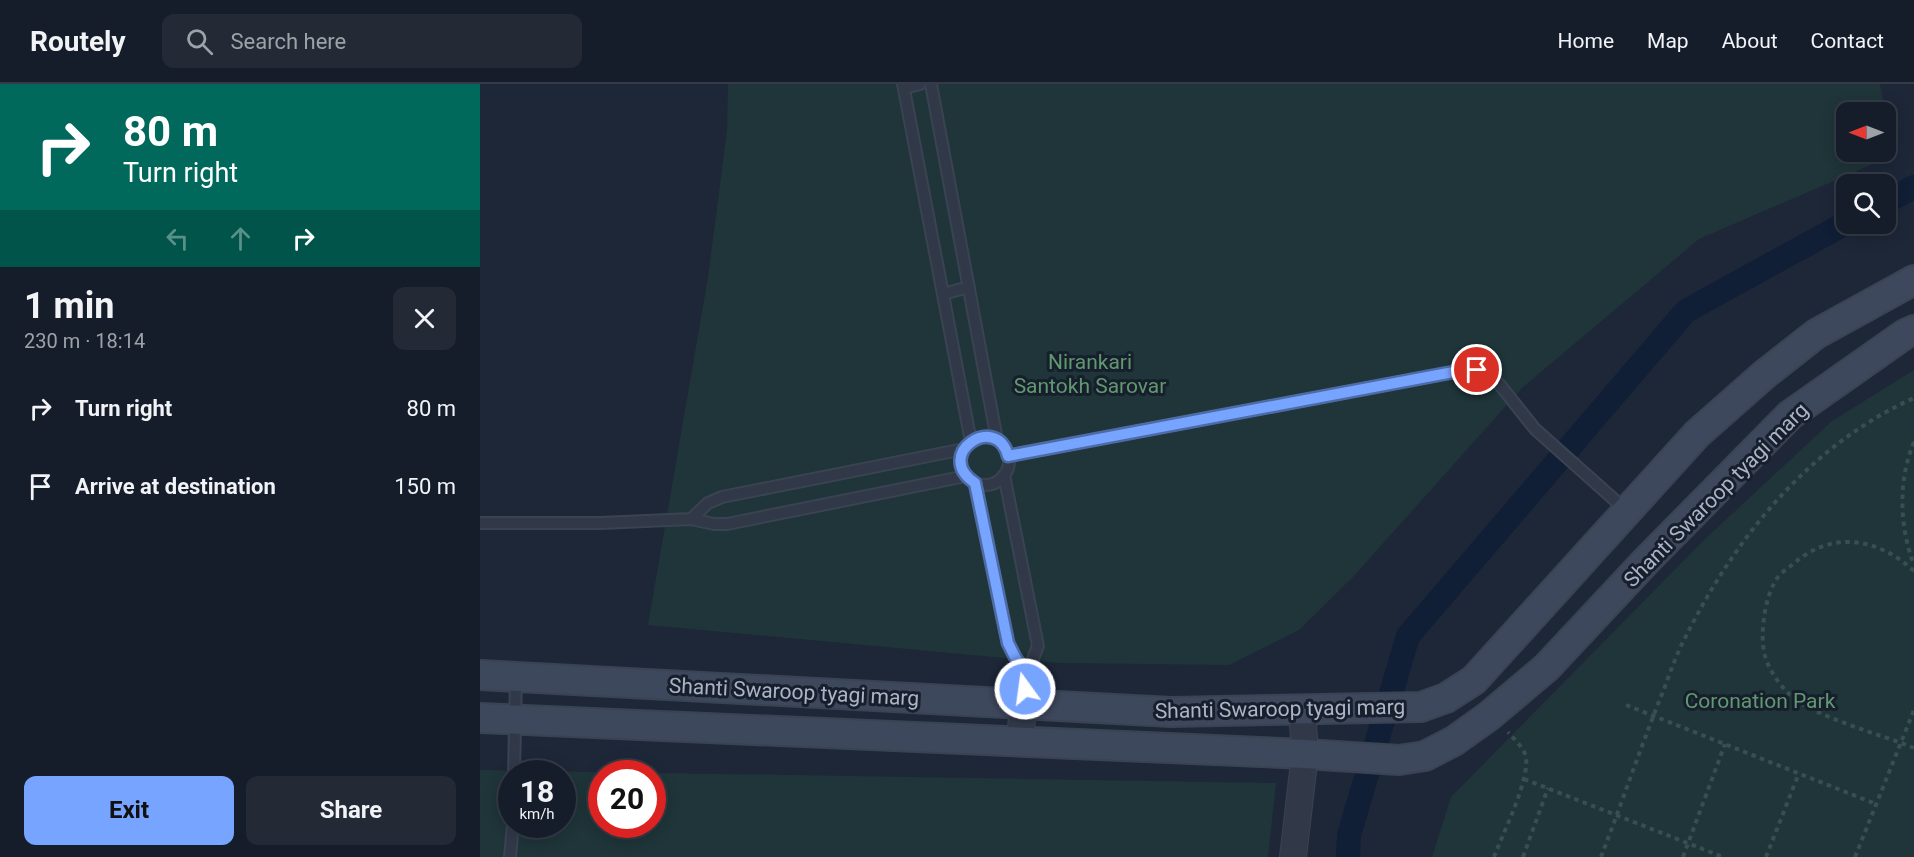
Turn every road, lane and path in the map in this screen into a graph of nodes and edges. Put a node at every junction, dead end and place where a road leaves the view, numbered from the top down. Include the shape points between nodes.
1 (920, 84) edge
2 (931, 84) edge
3 (903, 86) edge
4 (1914, 280) edge
5 (969, 287) junction
6 (943, 294) junction
7 (1914, 330) edge
8 (1914, 398) edge
9 (997, 440) junction
10 (1914, 442) edge
11 (967, 445) junction
12 (1008, 456) junction
13 (1004, 475) junction
14 (971, 479) junction
15 (1628, 511) junction
16 (691, 519) junction
17 (480, 523) edge
18 (1914, 565) edge
19 (1914, 571) edge
20 (1027, 674) junction
21 (480, 675) edge
22 (516, 677) junction
23 (1024, 704) junction
24 (1626, 705) dead end
25 (1302, 710) junction
26 (1914, 710) edge
27 (1492, 713) junction
28 (1653, 716) junction
29 (480, 718) edge
30 (515, 720) junction
31 (1019, 742) junction
32 (1901, 743) junction
33 (1725, 744) junction
34 (1914, 748) edge
35 (1313, 755) junction
36 (514, 760) edge
37 (1799, 773) junction
38 (1524, 779) junction
39 (1548, 788) junction
40 (1876, 804) junction
41 (1617, 814) junction
42 (512, 838) edge
43 (1688, 843) junction
44 (510, 857) edge
45 (1293, 857) edge
46 (1494, 857) edge
47 (1523, 857) edge
48 (1600, 857) edge
49 (1683, 857) edge
50 (1723, 857) edge
51 (1766, 857) edge
52 (1855, 857) edge

1 - 3 lane
2 - 5 lane
3 - 6 lane
4 - 15 main road, Shanti Swaroop tyagi marg via 1816,334 1764,374 1697,434
5 - 6 lane
5 - 9 lane
6 - 11 lane
7 - 27 main road, Shanti Swaroop tyagi marg via 1790,415 1547,667
8 - 28 path via 1878,415 1838,442 1794,482 1747,534 1682,642
9 - 11 lane via 982,437
9 - 12 lane
10 - 18 path via 1903,487 1903,521
11 - 14 lane via 961,464
11 - 16 lane via 722,496
12 - 13 lane
12 - 15 lane via 1477,370 1489,374 1535,429
13 - 14 lane via 991,484 982,485
13 - 20 lane via 1037,638 1037,653
14 - 16 lane via 728,524
14 - 20 lane via 1008,643
15 - 25 main road, Shanti Swaroop tyagi marg via 1474,680 1446,698 1421,707
16 - 17 lane
19 - 32 path via 1877,546 1856,541 1828,544 1805,553 1778,577 1768,600 1763,628 1764,655 1791,695 1813,710
20 - 23 lane
21 - 22 main road, Shanti Swaroop tyagi marg
22 - 23 main road, Shanti Swaroop tyagi marg
22 - 30 lane
23 - 25 main road, Shanti Swaroop tyagi marg via 1171,712
23 - 31 street
24 - 28 path
25 - 35 street
26 - 32 path
27 - 35 main road, Shanti Swaroop tyagi marg via 1454,741 1425,756 1399,760
27 - 38 path via 1526,755
28 - 33 path
28 - 41 path
29 - 30 main road, Shanti Swaroop tyagi marg
30 - 31 main road, Shanti Swaroop tyagi marg
30 - 36 lane
31 - 35 main road, Shanti Swaroop tyagi marg
32 - 34 path
32 - 40 path
33 - 37 path
33 - 43 path
35 - 45 street
37 - 40 path
37 - 51 path
38 - 39 path
38 - 46 path
39 - 41 path
39 - 47 path
40 - 52 path
41 - 43 path
41 - 48 path
42 - 44 lane
43 - 49 path
43 - 50 path

